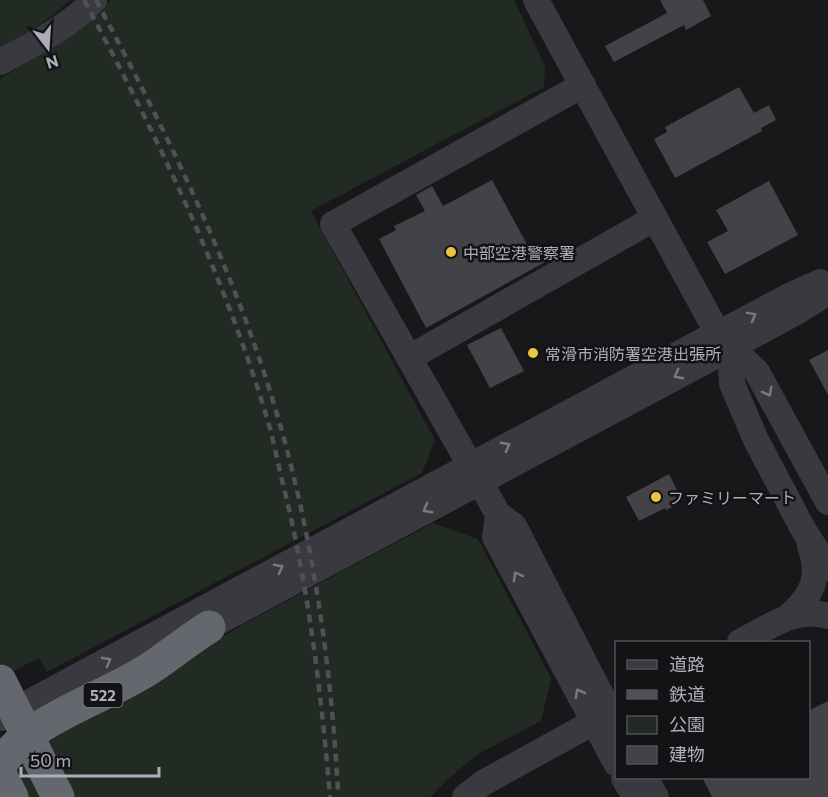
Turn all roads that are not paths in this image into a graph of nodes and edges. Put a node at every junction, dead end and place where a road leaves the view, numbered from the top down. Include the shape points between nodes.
1 (94, 0) edge
2 (536, 0) edge
3 (0, 62) edge
4 (583, 85) junction
5 (655, 218) junction
6 (828, 278) edge
7 (828, 292) edge
8 (724, 341) junction
9 (409, 358) junction
10 (793, 438) junction
11 (756, 440) junction
12 (474, 473) junction
13 (828, 502) edge
14 (803, 529) junction
15 (828, 568) edge
16 (789, 616) junction
17 (828, 616) edge
18 (208, 627) junction
19 (742, 641) edge
20 (0, 681) edge
21 (0, 716) edge
22 (609, 717) edge
23 (0, 737) edge
24 (615, 756) edge
25 (0, 765) edge
26 (0, 774) edge
27 (625, 779) edge
28 (646, 779) edge
29 (12, 797) edge
30 (44, 797) edge
31 (58, 797) edge
32 (465, 797) edge
33 (635, 797) edge
34 (656, 797) edge

1 - 3 street via 80,15
2 - 4 street
4 - 5 street
4 - 9 street via 333,224
5 - 8 street
5 - 9 street
8 -> 6 street via 791,295
7 - 8 street via 798,311
8 -> 10 street via 757,372
8 - 11 street via 732,384
8 - 12 street via 710,337
9 - 12 street
10 - 11 street via 783,443
10 - 13 street
11 - 14 street
12 -> 18 street
21 -> 12 street
12 - 22 street via 498,514 495,537
14 - 15 street
14 - 16 street via 814,558 813,583 802,605
16 - 17 street
16 - 19 street
18 - 23 street
18 - 25 highway, 522 via 150,669 36,731
20 - 31 highway, bridge
21 - 30 highway
22 - 24 street
22 - 32 street via 483,783
26 - 29 highway
27 - 33 street
28 - 34 street

